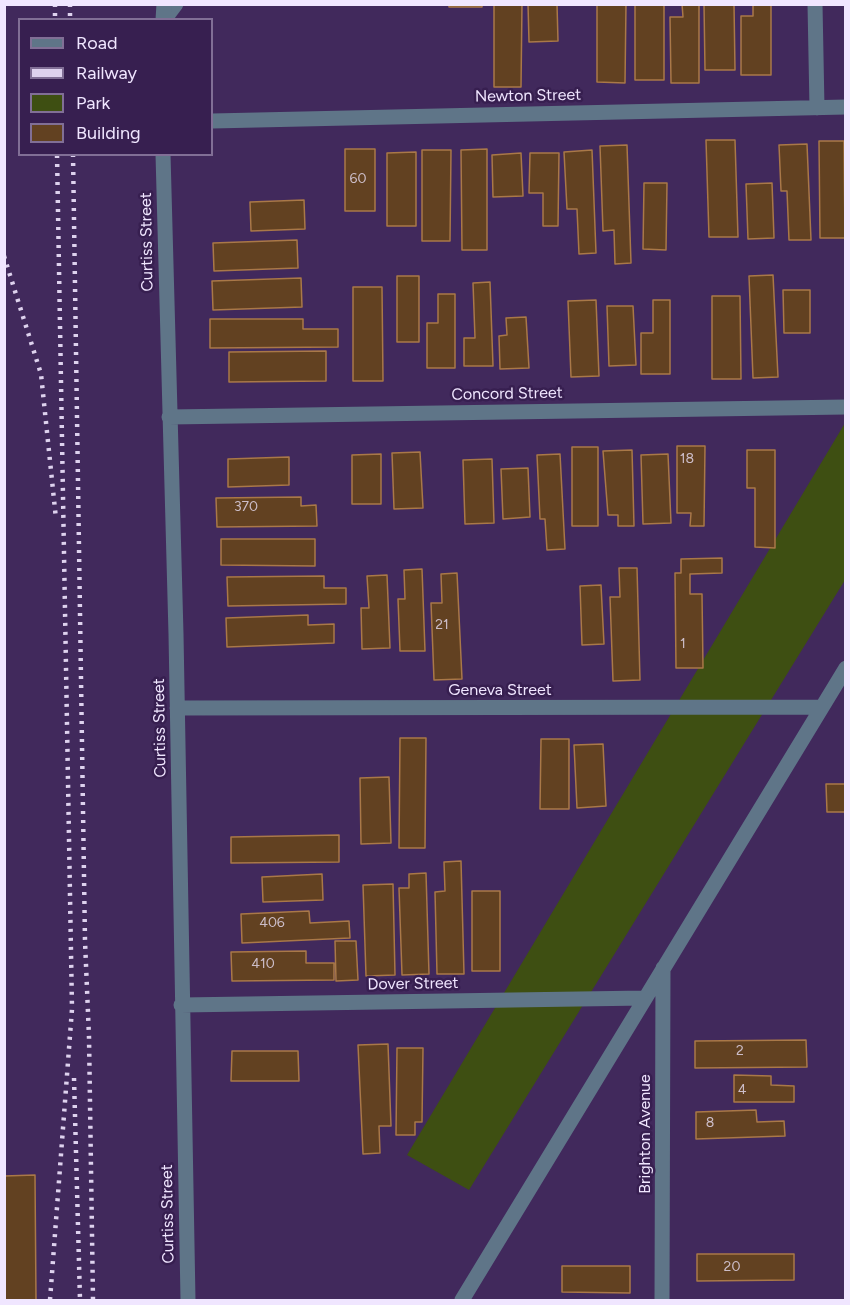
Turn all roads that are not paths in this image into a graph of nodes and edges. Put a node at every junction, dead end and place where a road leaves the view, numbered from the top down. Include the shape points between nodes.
1 (176, 4) edge
2 (815, 4) edge
3 (165, 18) edge
4 (846, 107) edge
5 (817, 108) junction
6 (213, 120) edge
7 (163, 156) edge
8 (846, 407) edge
9 (169, 417) junction
10 (846, 668) edge
11 (822, 707) junction
12 (177, 708) junction
13 (663, 967) junction
14 (645, 998) junction
15 (181, 1005) junction
16 (188, 1300) edge
17 (462, 1300) edge
18 (662, 1300) edge

1 - 3 street
2 - 5 street
4 - 5 street, Newton Street
5 - 6 street, Newton Street
7 - 9 street, Curtiss Street
8 - 9 street, Concord Street
9 - 12 street, Curtiss Street
10 - 11 street
11 - 12 street, Geneva Street
11 - 13 street
12 - 15 street, Curtiss Street
13 - 14 street
13 - 18 street, Brighton Avenue
14 - 15 street, Dover Street
14 - 17 street
15 - 16 street, Curtiss Street

